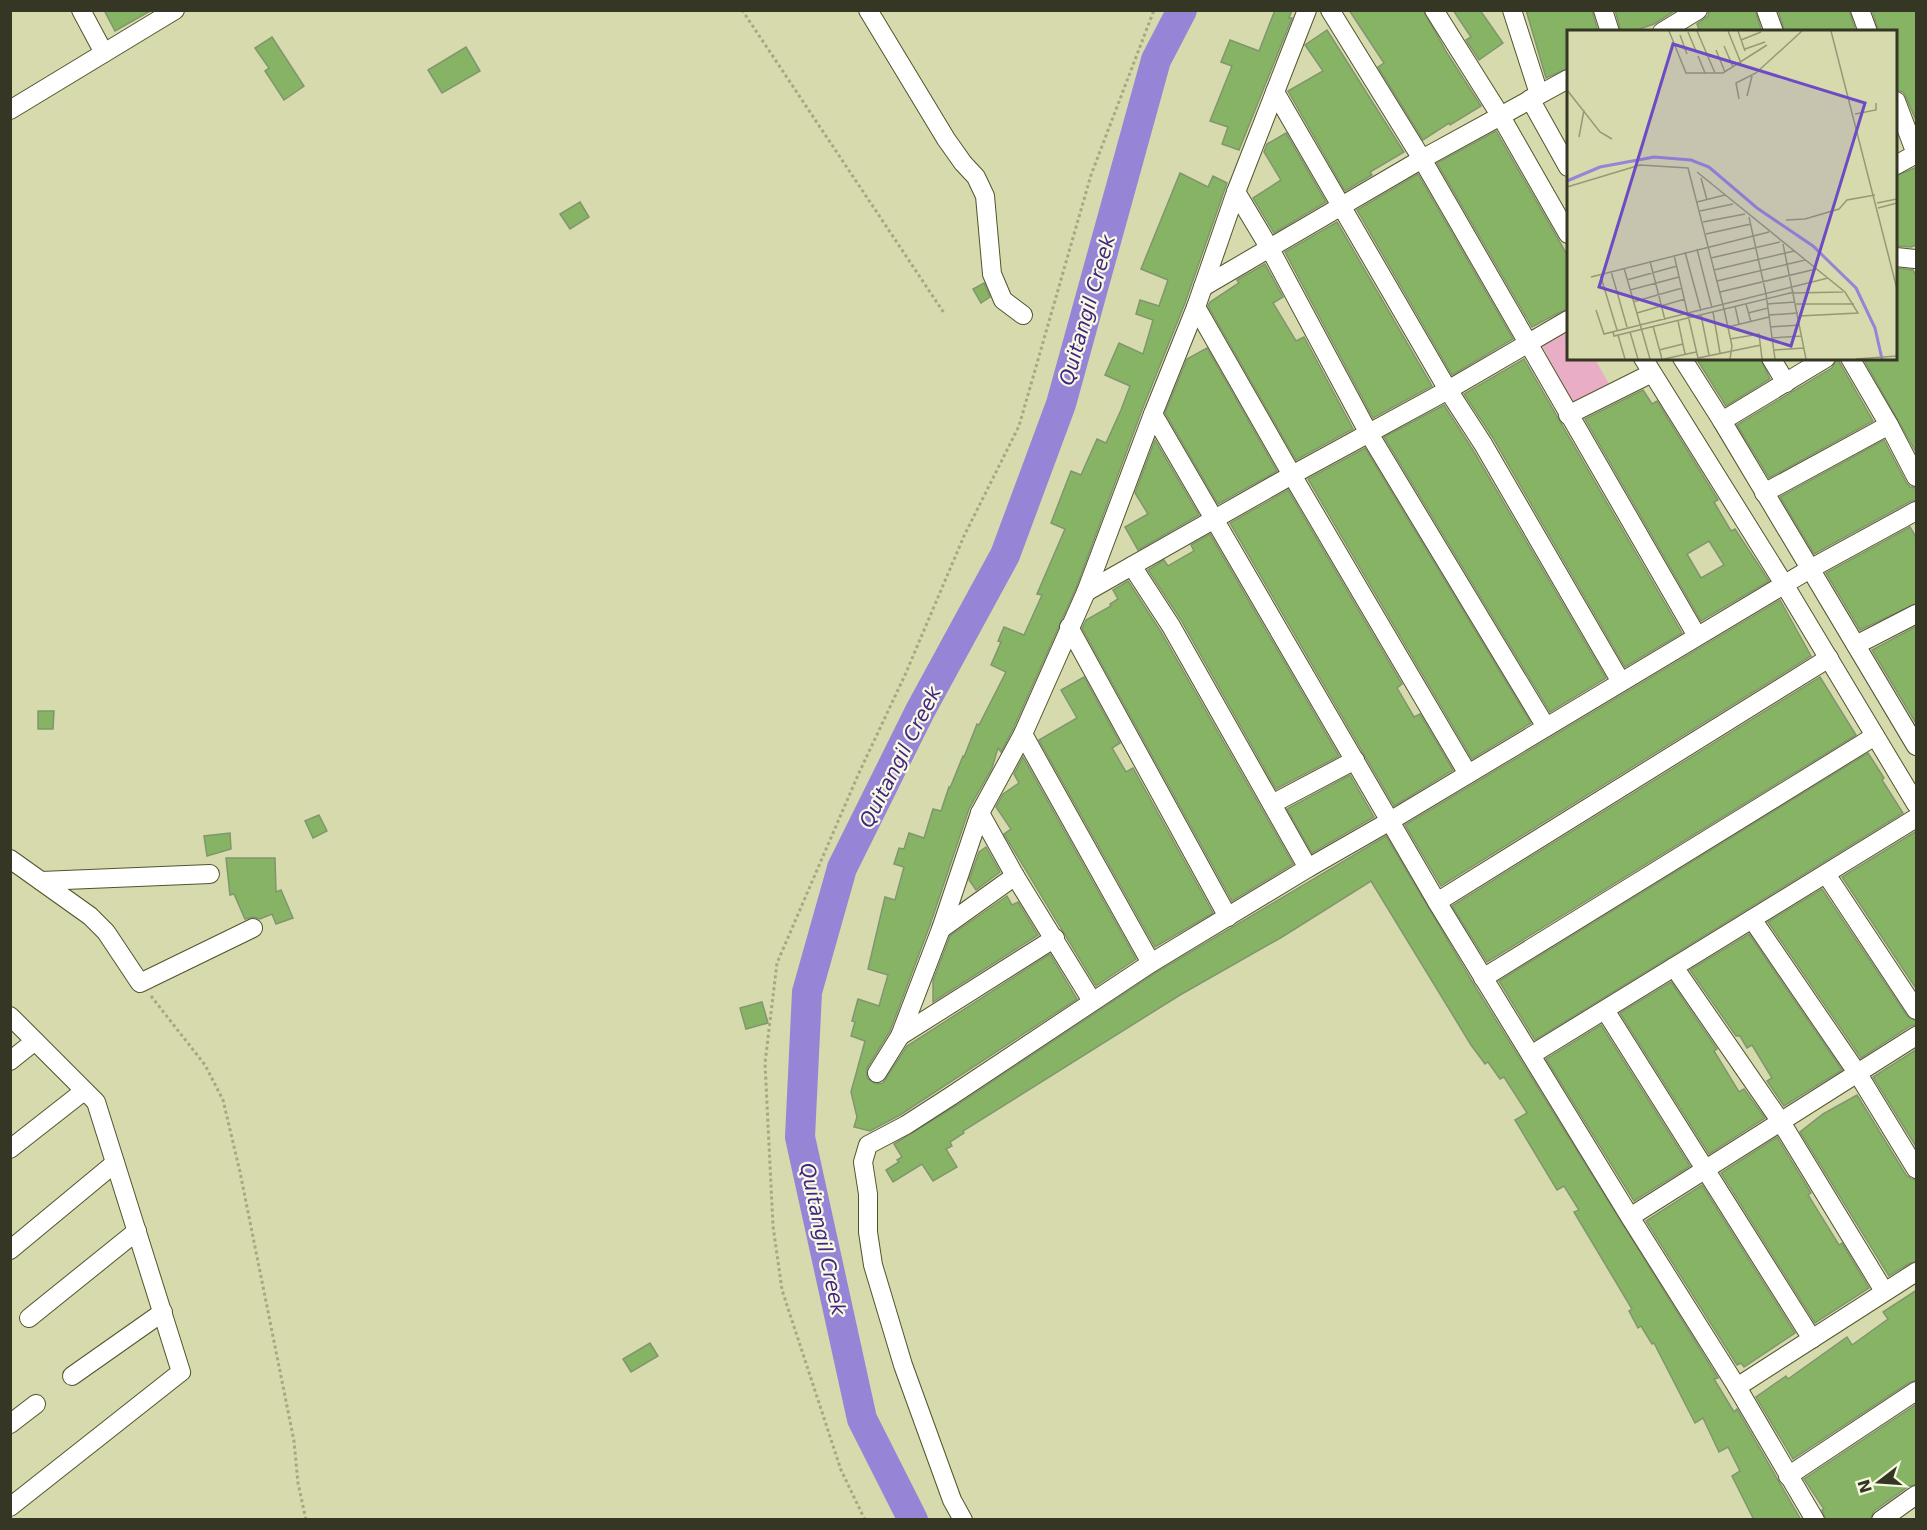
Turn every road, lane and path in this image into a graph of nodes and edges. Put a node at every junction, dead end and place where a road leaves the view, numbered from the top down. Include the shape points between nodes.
1 (81, 10) edge
2 (175, 10) edge
3 (742, 10) edge
4 (868, 10) edge
5 (1154, 10) edge
6 (1306, 10) edge
7 (1330, 10) edge
8 (1434, 10) edge
9 (1512, 10) edge
10 (1603, 10) edge
11 (1766, 10) edge
12 (1860, 10) edge
13 (1697, 11) edge
14 (1673, 29) edge
15 (1609, 30) edge
16 (1773, 30) edge
17 (1867, 30) edge
18 (104, 53) junction
19 (1567, 80) edge
20 (1275, 92) junction
21 (1534, 97) junction
22 (1897, 104) edge
23 (10, 110) edge
24 (1500, 115) junction
25 (1917, 154) edge
26 (1422, 159) junction
27 (1567, 163) edge
28 (1897, 164) edge
29 (1236, 192) junction
30 (1342, 205) junction
31 (1567, 231) edge
32 (1269, 247) junction
33 (1897, 258) edge
34 (1916, 260) edge
35 (1203, 287) junction
36 (1196, 307) junction
37 (944, 313) dead end
38 (1023, 315) dead end
39 (1567, 321) edge
40 (1528, 344) junction
41 (1683, 360) edge
42 (1772, 360) edge
43 (1823, 360) edge
44 (1851, 360) edge
45 (1648, 366) edge
46 (1786, 383) junction
47 (1448, 390) junction
48 (1153, 414) junction
49 (1568, 415) junction
50 (1722, 421) junction
51 (1889, 425) junction
52 (1368, 432) junction
53 (1292, 475) junction
54 (1917, 477) edge
55 (1764, 493) junction
56 (1917, 511) edge
57 (1215, 519) junction
58 (1132, 566) junction
59 (1810, 569) junction
60 (1784, 584) junction
61 (1086, 592) junction
62 (1917, 614) edge
63 (1069, 627) junction
64 (1697, 636) junction
65 (1856, 645) junction
66 (1829, 658) junction
67 (1621, 682) junction
68 (1909, 717) edge
69 (1546, 727) junction
70 (1023, 734) junction
71 (1875, 736) junction
72 (1917, 746) edge
73 (1355, 760) junction
74 (1468, 774) junction
75 (1272, 804) junction
76 (1917, 804) edge
77 (980, 813) junction
78 (1917, 818) edge
79 (1390, 821) junction
80 (10, 860) edge
81 (1308, 868) junction
82 (210, 874) dead end
83 (1826, 874) junction
84 (1015, 876) junction
85 (41, 881) junction
86 (1437, 902) junction
87 (1228, 917) junction
88 (1752, 919) junction
89 (253, 928) dead end
90 (941, 929) junction
91 (1055, 938) junction
92 (1151, 963) junction
93 (1674, 967) junction
94 (1483, 978) junction
95 (140, 983) junction
96 (1092, 1001) junction
97 (1605, 1010) junction
98 (1917, 1010) edge
99 (10, 1016) edge
100 (900, 1036) junction
101 (1917, 1036) edge
102 (35, 1041) junction
103 (1531, 1055) junction
104 (10, 1061) edge
105 (877, 1073) dead end
106 (1858, 1074) junction
107 (84, 1091) junction
108 (1781, 1122) junction
109 (10, 1149) edge
110 (115, 1163) junction
111 (1704, 1169) junction
112 (1917, 1169) edge
113 (1630, 1217) junction
114 (137, 1231) junction
115 (10, 1250) edge
116 (1917, 1272) edge
117 (1884, 1291) junction
118 (163, 1312) junction
119 (29, 1318) dead end
120 (1812, 1339) junction
121 (72, 1376) dead end
122 (1737, 1387) junction
123 (1917, 1391) edge
124 (36, 1404) dead end
125 (10, 1424) edge
126 (1788, 1476) junction
127 (1917, 1495) edge
128 (10, 1507) edge
129 (306, 1520) edge
130 (865, 1520) edge
131 (963, 1520) edge
132 (1815, 1520) edge
133 (1881, 1520) edge

1 - 18 street
2 - 18 street
3 - 37 path
4 - 38 street via 946,139 981,186 992,274 1003,300
5 - 130 path via 1090,175 1019,426 964,536 777,963 765,1063 773,1226 782,1290 841,1470
6 - 20 street
7 - 26 street
8 - 24 street
9 - 21 street
10 - 15 street
11 - 16 street
12 - 17 street
13 - 14 street
18 - 23 street
19 - 21 street
20 - 29 street
20 - 30 street
21 - 24 street
21 - 27 street
22 - 25 street
24 - 26 street
24 - 31 street
25 - 28 street
26 - 30 street
26 - 40 street
29 - 32 street
29 - 35 street
30 - 32 street
30 - 47 street
32 - 35 street
32 - 52 street
33 - 34 street
35 - 36 street
36 - 48 street
36 - 53 street
39 - 40 street
40 - 47 street
40 - 49 street
41 - 50 street
42 - 46 street
43 - 46 street
44 - 51 street
45 - 49 street
45 - 60 street
46 - 50 street
47 - 52 street
47 - 67 street
48 - 57 street
48 - 61 street
49 - 64 street
50 - 55 street
51 - 54 street
51 - 55 street
52 - 53 street
52 - 69 street
53 - 57 street
53 - 74 street
55 - 59 street
56 - 59 street
57 - 58 street
57 - 73 street
58 - 61 street
58 - 75 street via 1171,626
59 - 60 street
59 - 65 street
60 - 64 street
60 - 66 street
61 - 63 street
62 - 65 street
63 - 70 street
63 - 87 street
64 - 67 street
65 - 68 street
66 - 71 street
66 - 86 street
67 - 69 street
68 - 72 street
69 - 74 street
70 - 77 street
70 - 92 street
71 - 76 street
71 - 94 street
73 - 75 street
73 - 79 street
74 - 79 street
75 - 81 street
77 - 84 street
77 - 90 street
78 - 83 street
79 - 81 street
79 - 86 street
80 - 85 street
81 - 87 street
82 - 85 street
83 - 88 street
83 - 98 street
84 - 90 street
84 - 91 street
85 - 95 street via 73,902 106,932
86 - 94 street
87 - 92 street
88 - 93 street
88 - 106 street
89 - 95 street
90 - 100 street
91 - 96 street
91 - 100 street
92 - 96 street
93 - 97 street
93 - 108 street
94 - 103 street
95 - 129 path via 205,1065 223,1100 294,1442
96 - 131 street via 942,1102 868,1145 865,1152 866,1210 873,1265 903,1365 952,1500
97 - 103 street
97 - 111 street
99 - 102 street
100 - 105 street
101 - 106 street
102 - 104 street
102 - 107 street
103 - 113 street
106 - 108 street
106 - 112 street
107 - 109 street
107 - 110 street via 96,1102
108 - 111 street
108 - 117 street
110 - 114 street
110 - 115 street
111 - 113 street
111 - 120 street
113 - 122 street
114 - 118 street
114 - 119 street
116 - 117 street
117 - 120 street
118 - 121 street
118 - 128 street via 181,1372
120 - 122 street
122 - 126 street
123 - 126 street
124 - 125 street
126 - 132 street
127 - 133 street

